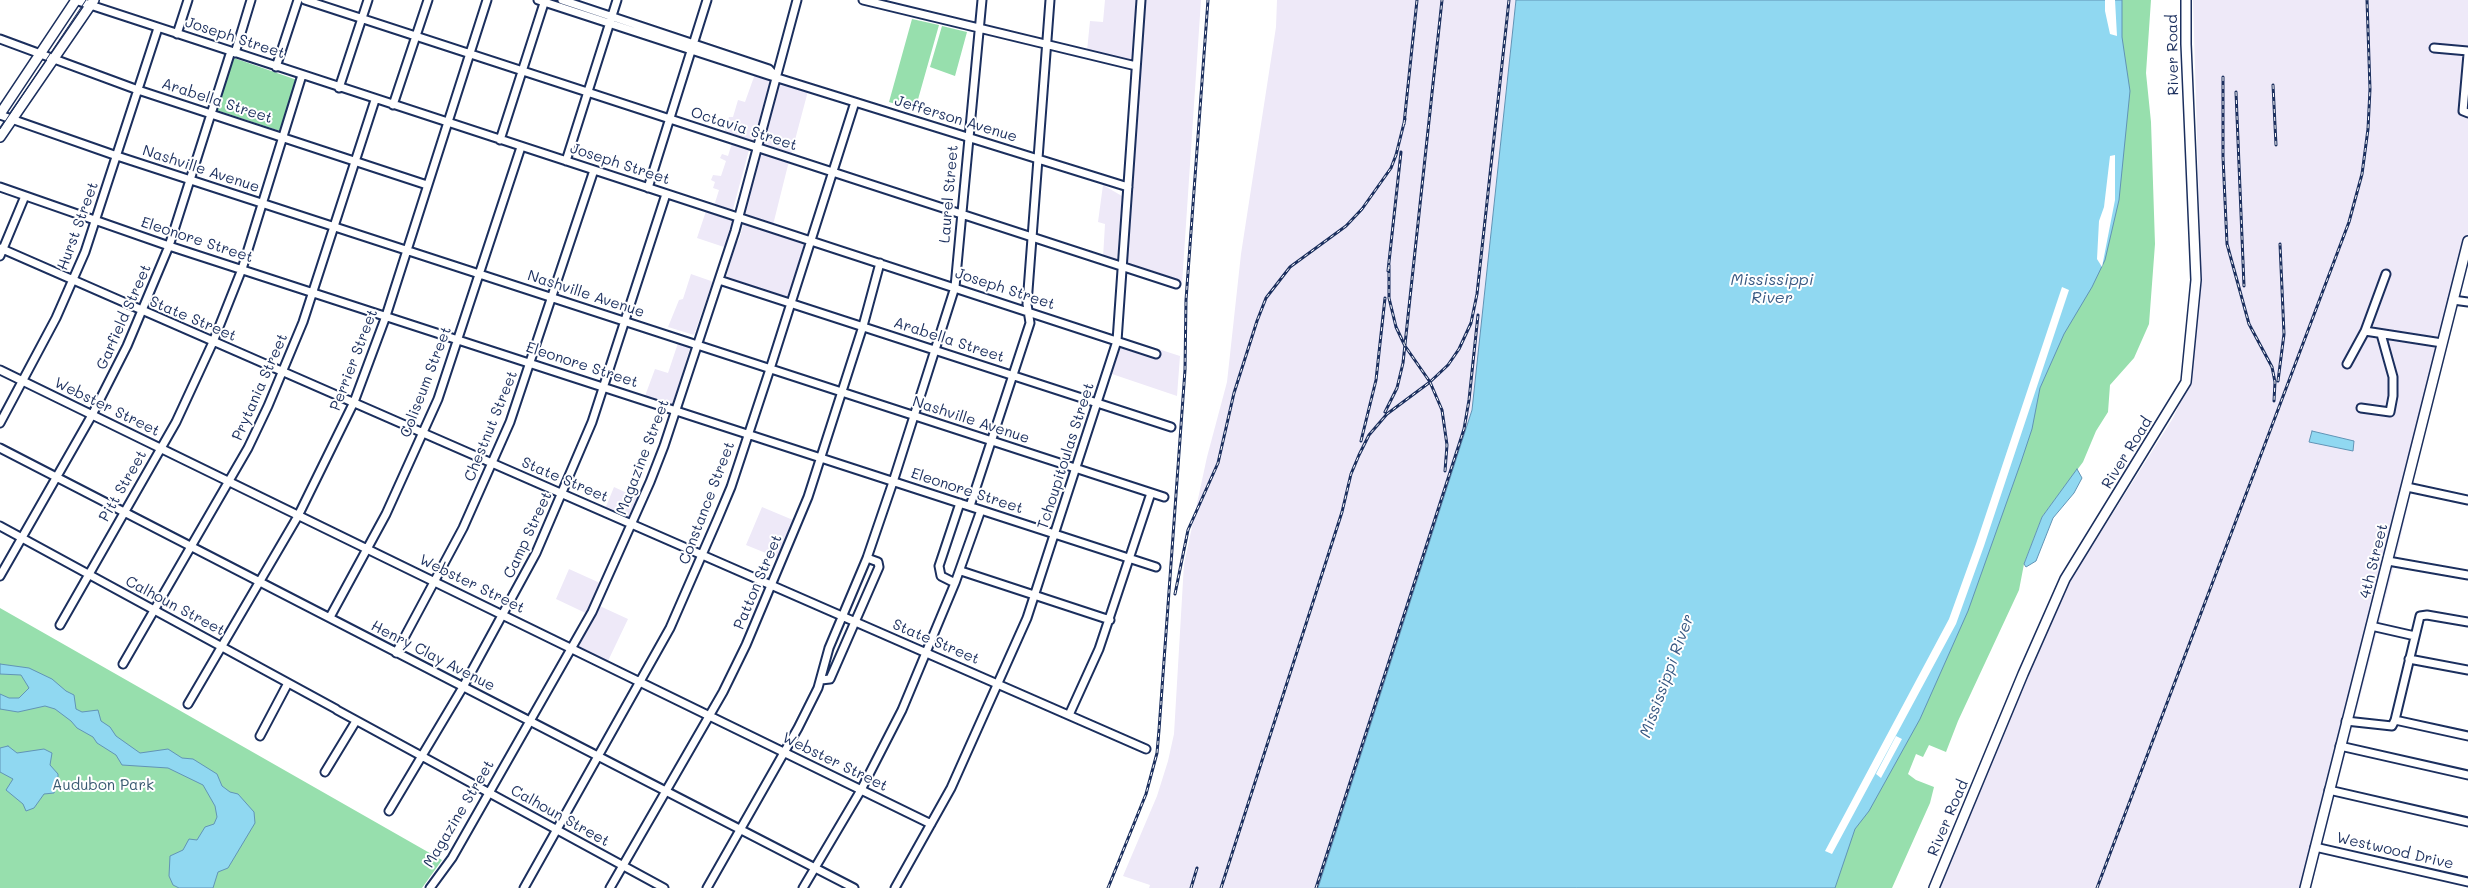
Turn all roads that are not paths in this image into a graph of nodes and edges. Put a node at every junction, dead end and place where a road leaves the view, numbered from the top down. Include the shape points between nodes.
1 (76, 0) edge
2 (188, 0) edge
3 (252, 0) edge
4 (298, 0) edge
5 (305, 0) edge
6 (368, 0) edge
7 (428, 0) edge
8 (486, 0) edge
9 (562, 0) edge
10 (617, 0) edge
11 (707, 0) edge
12 (797, 0) edge
13 (863, 0) edge
14 (982, 0) edge
15 (1050, 0) edge
16 (1140, 0) edge
17 (2186, 0) edge
18 (543, 1) edge
19 (884, 2) edge
20 (92, 3) edge
21 (362, 18) junction
22 (610, 20) junction
23 (158, 28) junction
24 (979, 28) junction
25 (177, 34) junction
26 (416, 36) junction
27 (0, 40) edge
28 (1046, 44) junction
29 (692, 46) junction
30 (2434, 48) dead end
31 (233, 52) junction
32 (2468, 53) edge
33 (469, 54) junction
34 (39, 55) junction
35 (54, 60) junction
36 (1136, 66) junction
37 (276, 67) junction
38 (522, 72) junction
39 (302, 75) junction
40 (776, 77) junction
41 (339, 88) junction
42 (138, 90) junction
43 (588, 93) junction
44 (376, 100) junction
45 (854, 102) junction
46 (393, 105) junction
47 (2468, 112) edge
48 (0, 114) edge
49 (210, 114) junction
50 (669, 119) junction
51 (13, 120) junction
52 (448, 123) junction
53 (968, 136) junction
54 (0, 137) edge
55 (283, 137) junction
56 (500, 140) junction
57 (521, 147) junction
58 (756, 148) junction
59 (117, 156) junction
60 (1038, 159) junction
61 (356, 161) junction
62 (566, 161) junction
63 (594, 170) junction
64 (833, 172) junction
65 (190, 179) junction
66 (427, 184) junction
67 (0, 187) edge
68 (1128, 187) junction
69 (648, 188) junction
70 (666, 194) junction
71 (25, 196) junction
72 (263, 203) junction
73 (962, 215) junction
74 (738, 216) junction
75 (96, 221) junction
76 (334, 226) junction
77 (1033, 238) junction
78 (811, 241) junction
79 (2468, 242) edge
80 (169, 246) junction
81 (407, 250) junction
82 (1, 251) edge
83 (880, 263) junction
84 (1122, 266) junction
85 (242, 269) junction
86 (479, 274) junction
87 (2386, 274) dead end
88 (719, 280) junction
89 (73, 281) junction
90 (1176, 284) dead end
91 (955, 287) junction
92 (312, 292) junction
93 (552, 298) junction
94 (2453, 300) junction
95 (2468, 302) edge
96 (790, 303) junction
97 (142, 312) junction
98 (1028, 312) junction
99 (386, 316) junction
100 (624, 321) junction
101 (863, 326) junction
102 (2365, 331) junction
103 (2382, 334) junction
104 (458, 340) junction
105 (1117, 341) junction
106 (214, 342) junction
107 (2442, 343) junction
108 (697, 344) junction
109 (935, 350) junction
110 (1156, 354) dead end
111 (531, 364) junction
112 (2347, 364) dead end
113 (770, 369) junction
114 (0, 370) edge
115 (283, 372) junction
116 (1014, 376) junction
117 (24, 382) junction
118 (603, 386) junction
119 (842, 392) junction
120 (354, 402) junction
121 (1098, 403) junction
122 (2361, 408) dead end
123 (676, 410) junction
124 (92, 415) junction
125 (914, 416) junction
126 (0, 423) edge
127 (1171, 427) dead end
128 (423, 433) junction
129 (748, 434) junction
130 (992, 441) junction
131 (0, 448) edge
132 (161, 449) junction
133 (821, 458) junction
134 (492, 464) junction
135 (1077, 469) junction
136 (57, 476) junction
137 (229, 482) junction
138 (893, 482) junction
139 (2407, 487) junction
140 (1152, 493) junction
141 (562, 494) junction
142 (1164, 497) dead end
143 (2468, 500) edge
144 (960, 503) junction
145 (970, 506) junction
146 (981, 510) junction
147 (125, 512) junction
148 (298, 516) junction
149 (632, 524) junction
150 (0, 526) edge
151 (1056, 534) junction
152 (22, 539) junction
153 (192, 547) junction
154 (366, 549) junction
155 (702, 554) junction
156 (867, 558) junction
157 (1130, 558) junction
158 (2388, 561) junction
159 (1156, 567) dead end
160 (960, 571) junction
161 (89, 575) junction
162 (2468, 575) edge
163 (0, 576) edge
164 (260, 582) junction
165 (435, 582) junction
166 (955, 583) junction
167 (771, 586) junction
168 (1036, 597) junction
169 (155, 611) junction
170 (504, 614) junction
171 (842, 616) junction
172 (330, 617) junction
173 (1110, 620) junction
174 (856, 622) junction
175 (2468, 622) edge
176 (60, 625) dead end
177 (2371, 626) junction
178 (2415, 636) junction
179 (222, 647) junction
180 (572, 648) junction
181 (396, 652) junction
182 (926, 653) junction
183 (2410, 659) junction
184 (123, 664) dead end
185 (2468, 670) edge
186 (820, 680) junction
187 (641, 682) junction
188 (288, 683) junction
189 (998, 684) junction
190 (463, 686) junction
191 (188, 704) dead end
192 (1069, 715) junction
193 (709, 716) junction
194 (356, 720) junction
195 (2395, 720) junction
196 (530, 721) junction
197 (2346, 721) junction
198 (260, 736) dead end
199 (2468, 736) edge
200 (2340, 746) junction
201 (1146, 749) dead end
202 (783, 753) junction
203 (423, 756) junction
204 (597, 756) junction
205 (325, 772) dead end
206 (2468, 775) edge
207 (861, 790) junction
208 (2330, 790) junction
209 (489, 792) junction
210 (666, 792) junction
211 (389, 811) dead end
212 (2468, 822) edge
213 (931, 824) junction
214 (556, 829) junction
215 (740, 830) junction
216 (2316, 847) junction
217 (623, 866) junction
218 (815, 868) junction
219 (2468, 882) edge
220 (430, 888) edge
221 (524, 888) edge
222 (610, 888) edge
223 (664, 888) edge
224 (707, 888) edge
225 (803, 888) edge
226 (854, 888) edge
227 (895, 888) edge
228 (1934, 888) edge
229 (2305, 888) edge

1 - 20 street, Joseph Street
1 - 34 main road
2 - 25 street
3 - 31 street, Garfield Street
4 - 37 street
5 - 21 street, Octavia Street
6 - 21 street
7 - 26 street
8 - 33 street, Perrier Street
9 - 22 street, Jefferson Avenue
10 - 22 street
11 - 29 street
12 - 40 street, Magazine Street
13 - 19 street
14 - 24 street, Laurel Street
15 - 28 street
16 - 36 street, Tchoupitoulas Street
17 - 228 main road, River Road via 2196,280 2186,382 2065,579
18 - 22 street, Jefferson Avenue
18 - 38 street
19 - 24 street
20 - 23 street, Joseph Street
20 - 35 main road
21 - 26 street, Octavia Street
21 - 41 street
22 - 29 street, Jefferson Avenue
22 - 43 street
23 - 25 street, Joseph Street
23 - 42 street, Hurst Street
24 - 28 street
24 - 53 street, Laurel Street
25 - 31 street, Joseph Street
26 - 33 street, Octavia Street
26 - 46 street
27 - 34 street, Arabella Street
28 - 36 street
28 - 60 street
29 - 40 street, Jefferson Avenue via 769,69
29 - 50 street
30 - 32 street
31 - 37 street, Joseph Street
31 - 49 street, Garfield Street
32 - 47 street via 2463,111
33 - 38 street, Octavia Street
33 - 52 street, Perrier Street
34 - 35 street, Arabella Street
34 - 48 main road
35 - 42 street, Arabella Street
35 - 51 main road
36 - 68 street, Tchoupitoulas Street
37 - 39 street, Joseph Street
38 - 43 street, Octavia Street
38 - 56 street
39 - 41 street, Joseph Street
39 - 55 street, Pitt Street
40 - 45 street, Jefferson Avenue
40 - 58 street, Magazine Street
41 - 44 street, Joseph Street
42 - 49 street, Arabella Street
42 - 59 street, Hurst Street
43 - 50 street, Octavia Street
43 - 62 street
44 - 46 street, Joseph Street
44 - 61 street, Prytania Street
45 - 53 street, Jefferson Avenue
45 - 64 street, Constance Street
46 - 52 street, Joseph Street
48 - 51 street, Nashville Avenue
49 - 55 street, Arabella Street
49 - 65 street, Garfield Street
50 - 58 street, Octavia Street
50 - 69 street
51 - 54 main road
51 - 59 street, Nashville Avenue
52 - 56 street, Joseph Street
52 - 66 street, Perrier Street
53 - 60 street, Jefferson Avenue
53 - 73 street, Laurel Street
55 - 61 street, Arabella Street
55 - 72 street, Pitt Street
56 - 57 street, Joseph Street
57 - 62 street, Joseph Street
57 - 86 street, Coliseum Street
58 - 64 street, Octavia Street
58 - 74 street, Magazine Street
59 - 65 street, Nashville Avenue
59 - 75 street, Hurst Street
60 - 68 street, Jefferson Avenue
60 - 77 street
61 - 66 street, Arabella Street
61 - 76 street, Prytania Street
62 - 63 street, Joseph Street
63 - 69 street, Joseph Street
63 - 93 street, Chestnut Street
64 - 73 street, Octavia Street
64 - 78 street, Constance Street
65 - 72 street, Nashville Avenue
65 - 80 street, Garfield Street
66 - 81 street, Perrier Street
67 - 71 street, Eleonore Street
68 - 84 street, Tchoupitoulas Street
69 - 70 street, Joseph Street
70 - 74 street, Joseph Street
70 - 100 street, Camp Street
71 - 75 street, Eleonore Street
71 - 82 street
72 - 76 street, Nashville Avenue
72 - 85 street, Pitt Street
73 - 77 street, Octavia Street
73 - 91 street, Laurel Street
74 - 78 street, Joseph Street
74 - 88 street, Magazine Street
75 - 80 street, Eleonore Street
75 - 89 street, Hurst Street
76 - 81 street, Nashville Avenue
76 - 92 street, Prytania Street
77 - 84 street, Octavia Street
77 - 98 street
78 - 83 street, Joseph Street
78 - 96 street, Constance Street
79 - 94 main road, 4th Street
80 - 85 street, Eleonore Street
80 - 97 street, Garfield Street
81 - 86 street, Nashville Avenue
81 - 99 street, Perrier Street
82 - 89 street, State Street
83 - 91 street, Joseph Street
83 - 101 street, Patton Street
84 - 90 street, Octavia Street
84 - 105 street, Tchoupitoulas Street
85 - 92 street, Eleonore Street
85 - 106 street, Pitt Street
86 - 93 street, Nashville Avenue
86 - 104 street, Coliseum Street
87 - 102 street
88 - 96 street, Arabella Street
88 - 108 street, Magazine Street
89 - 97 street, State Street
89 - 117 street, Hurst Street
91 - 98 street, Joseph Street
91 - 109 street, Laurel Street
92 - 99 street, Eleonore Street
92 - 115 street, Prytania Street
93 - 100 street, Nashville Avenue
93 - 111 street, Chestnut Street
94 - 95 street
94 - 107 main road, 4th Street
96 - 101 street, Arabella Street
96 - 113 street, Constance Street
97 - 106 street, State Street
97 - 124 street, Garfield Street
98 - 105 street, Joseph Street
98 - 116 street via 1030,323
99 - 104 street, Eleonore Street
99 - 120 street, Perrier Street
100 - 108 street, Nashville Avenue
100 - 118 street, Camp Street
101 - 109 street, Arabella Street
101 - 119 street, Patton Street
102 - 103 street
102 - 112 street
103 - 107 street
103 - 122 street via 2393,377 2390,412
104 - 111 street, Eleonore Street
104 - 128 street, Coliseum Street
105 - 110 street, Joseph Street
105 - 121 street, Tchoupitoulas Street
106 - 115 street, State Street
106 - 132 street, Pitt Street
107 - 139 main road, 4th Street
108 - 113 street, Nashville Avenue
108 - 123 street, Magazine Street
109 - 116 street, Arabella Street
109 - 125 street, Laurel Street
111 - 118 street, Eleonore Street
111 - 134 street, Chestnut Street
113 - 119 street, Nashville Avenue
113 - 129 street, Constance Street
114 - 117 street, Webster Street
115 - 120 street, State Street
115 - 137 street, Prytania Street
116 - 121 street, Arabella Street
116 - 130 street
117 - 124 street, Webster Street
117 - 126 street, Hurst Street
118 - 123 street, Eleonore Street
118 - 141 street, Camp Street
119 - 125 street, Nashville Avenue
119 - 133 street, Patton Street
120 - 128 street, State Street
120 - 148 street, Perrier Street
121 - 127 street, Arabella Street
121 - 135 street, Tchoupitoulas Street
123 - 129 street, Eleonore Street
123 - 149 street, Magazine Street
124 - 132 street, Webster Street
124 - 136 street, Garfield Street
125 - 130 street, Nashville Avenue
125 - 138 street, Laurel Street
128 - 134 street, State Street
128 - 154 street, Coliseum Street via 386,514
129 - 133 street, Eleonore Street
129 - 155 street, Constance Street via 731,487
130 - 135 street, Nashville Avenue
130 - 145 street
131 - 136 street, Henry Clay Avenue
132 - 137 street, Webster Street
132 - 147 street, Pitt Street
133 - 138 street, Eleonore Street
133 - 167 street, Patton Street via 796,530
134 - 141 street, State Street
134 - 165 street, Chestnut Street
135 - 140 street, Nashville Avenue
135 - 151 street, Tchoupitoulas Street
136 - 147 street, Henry Clay Avenue
136 - 152 street, Garfield Street
137 - 148 street, Webster Street
137 - 153 street, Prytania Street
138 - 144 street, Eleonore Street
138 - 156 street, Laurel Street
139 - 143 street
139 - 158 main road, 4th Street
140 - 142 street, Nashville Avenue
140 - 157 street
141 - 149 street, State Street
141 - 170 street, Camp Street
144 - 145 street, Eleonore Street
144 - 166 street via 939,566 941,576
145 - 146 street, Eleonore Street
146 - 151 street, Eleonore Street
146 - 160 street
147 - 153 street, Henry Clay Avenue
147 - 161 street, Pitt Street
148 - 154 street, Webster Street
148 - 164 street, Perrier Street
149 - 155 street, State Street
149 - 180 street, Magazine Street via 607,583
150 - 152 street, Calhoun Street
151 - 157 street, Eleonore Street
151 - 168 street, Tchoupitoulas Street
152 - 161 street, Calhoun Street
152 - 163 street, Garfield Street
153 - 164 street, Henry Clay Avenue
153 - 169 street, Prytania Street
154 - 165 street, Webster Street
154 - 172 street, Coliseum Street
155 - 167 street, State Street
155 - 187 street, Constance Street via 670,628
156 - 171 street, Laurel Street
156 - 174 street, Laurel Street via 880,566
157 - 159 street, Eleonore Street
157 - 173 street
158 - 162 street
158 - 177 main road, 4th Street
160 - 166 street
160 - 168 street
161 - 169 street, Calhoun Street
161 - 176 street, Pitt Street
164 - 172 street, Henry Clay Avenue
164 - 179 street, Perrier Street
165 - 170 street, Webster Street
165 - 181 street, Chestnut Street
166 - 182 street
167 - 171 street, State Street
167 - 193 street, Patton Street via 736,666
168 - 173 street
168 - 189 street, Tchoupitoulas Street
169 - 179 street, Calhoun Street
169 - 184 street, Prytania Street
170 - 180 street, Webster Street
170 - 190 street, Camp Street
171 - 174 street, State Street
171 - 186 street, Laurel Street
172 - 181 street, Henry Clay Avenue
173 - 192 street
174 - 182 street, State Street
174 - 186 street, Laurel Street via 830,679
175 - 178 street via 2420,616
177 - 178 street
177 - 197 main road, 4th Street
178 - 183 street
179 - 188 street, Calhoun Street
179 - 191 street, Perrier Street
180 - 187 street, Webster Street
180 - 196 street, Magazine Street
181 - 190 street, Henry Clay Avenue
182 - 189 street, State Street
182 - 207 street via 902,710
183 - 185 street
183 - 195 street
186 - 202 street, Laurel Street
187 - 193 street, Webster Street
187 - 204 street, Constance Street
188 - 194 street, Calhoun Street
188 - 198 street
189 - 192 street, State Street
189 - 213 street, Tchoupitoulas Street
190 - 196 street, Henry Clay Avenue
190 - 203 street, Camp Street
192 - 201 street, State Street
193 - 202 street, Webster Street
193 - 210 street, Patton Street
194 - 203 street, Calhoun Street
194 - 205 street
195 - 197 street via 2392,726 2386,727
195 - 199 street
196 - 204 street, Henry Clay Avenue
196 - 209 street, Magazine Street
197 - 200 main road, 4th Street
200 - 206 street
200 - 208 main road, 4th Street
202 - 207 street, Webster Street
202 - 215 street, Laurel Street
203 - 209 street, Calhoun Street
203 - 211 street, Camp Street
204 - 210 street, Henry Clay Avenue
204 - 214 street, Constance Street
207 - 213 street, Webster Street
207 - 218 street
208 - 212 street
208 - 216 main road, 4th Street
209 - 214 street, Calhoun Street
209 - 220 street, Magazine Street via 452,858
210 - 215 street, Henry Clay Avenue
210 - 217 street, Patton Street
213 - 227 street, Tchoupitoulas Street
214 - 217 street, Calhoun Street
214 - 221 street, Constance Street
215 - 218 street, Henry Clay Avenue
215 - 224 street, Laurel Street
216 - 219 street, Westwood Drive
216 - 229 main road, 4th Street
217 - 222 street, Patton Street
217 - 223 street, Calhoun Street
218 - 225 street
218 - 226 street, Henry Clay Avenue

